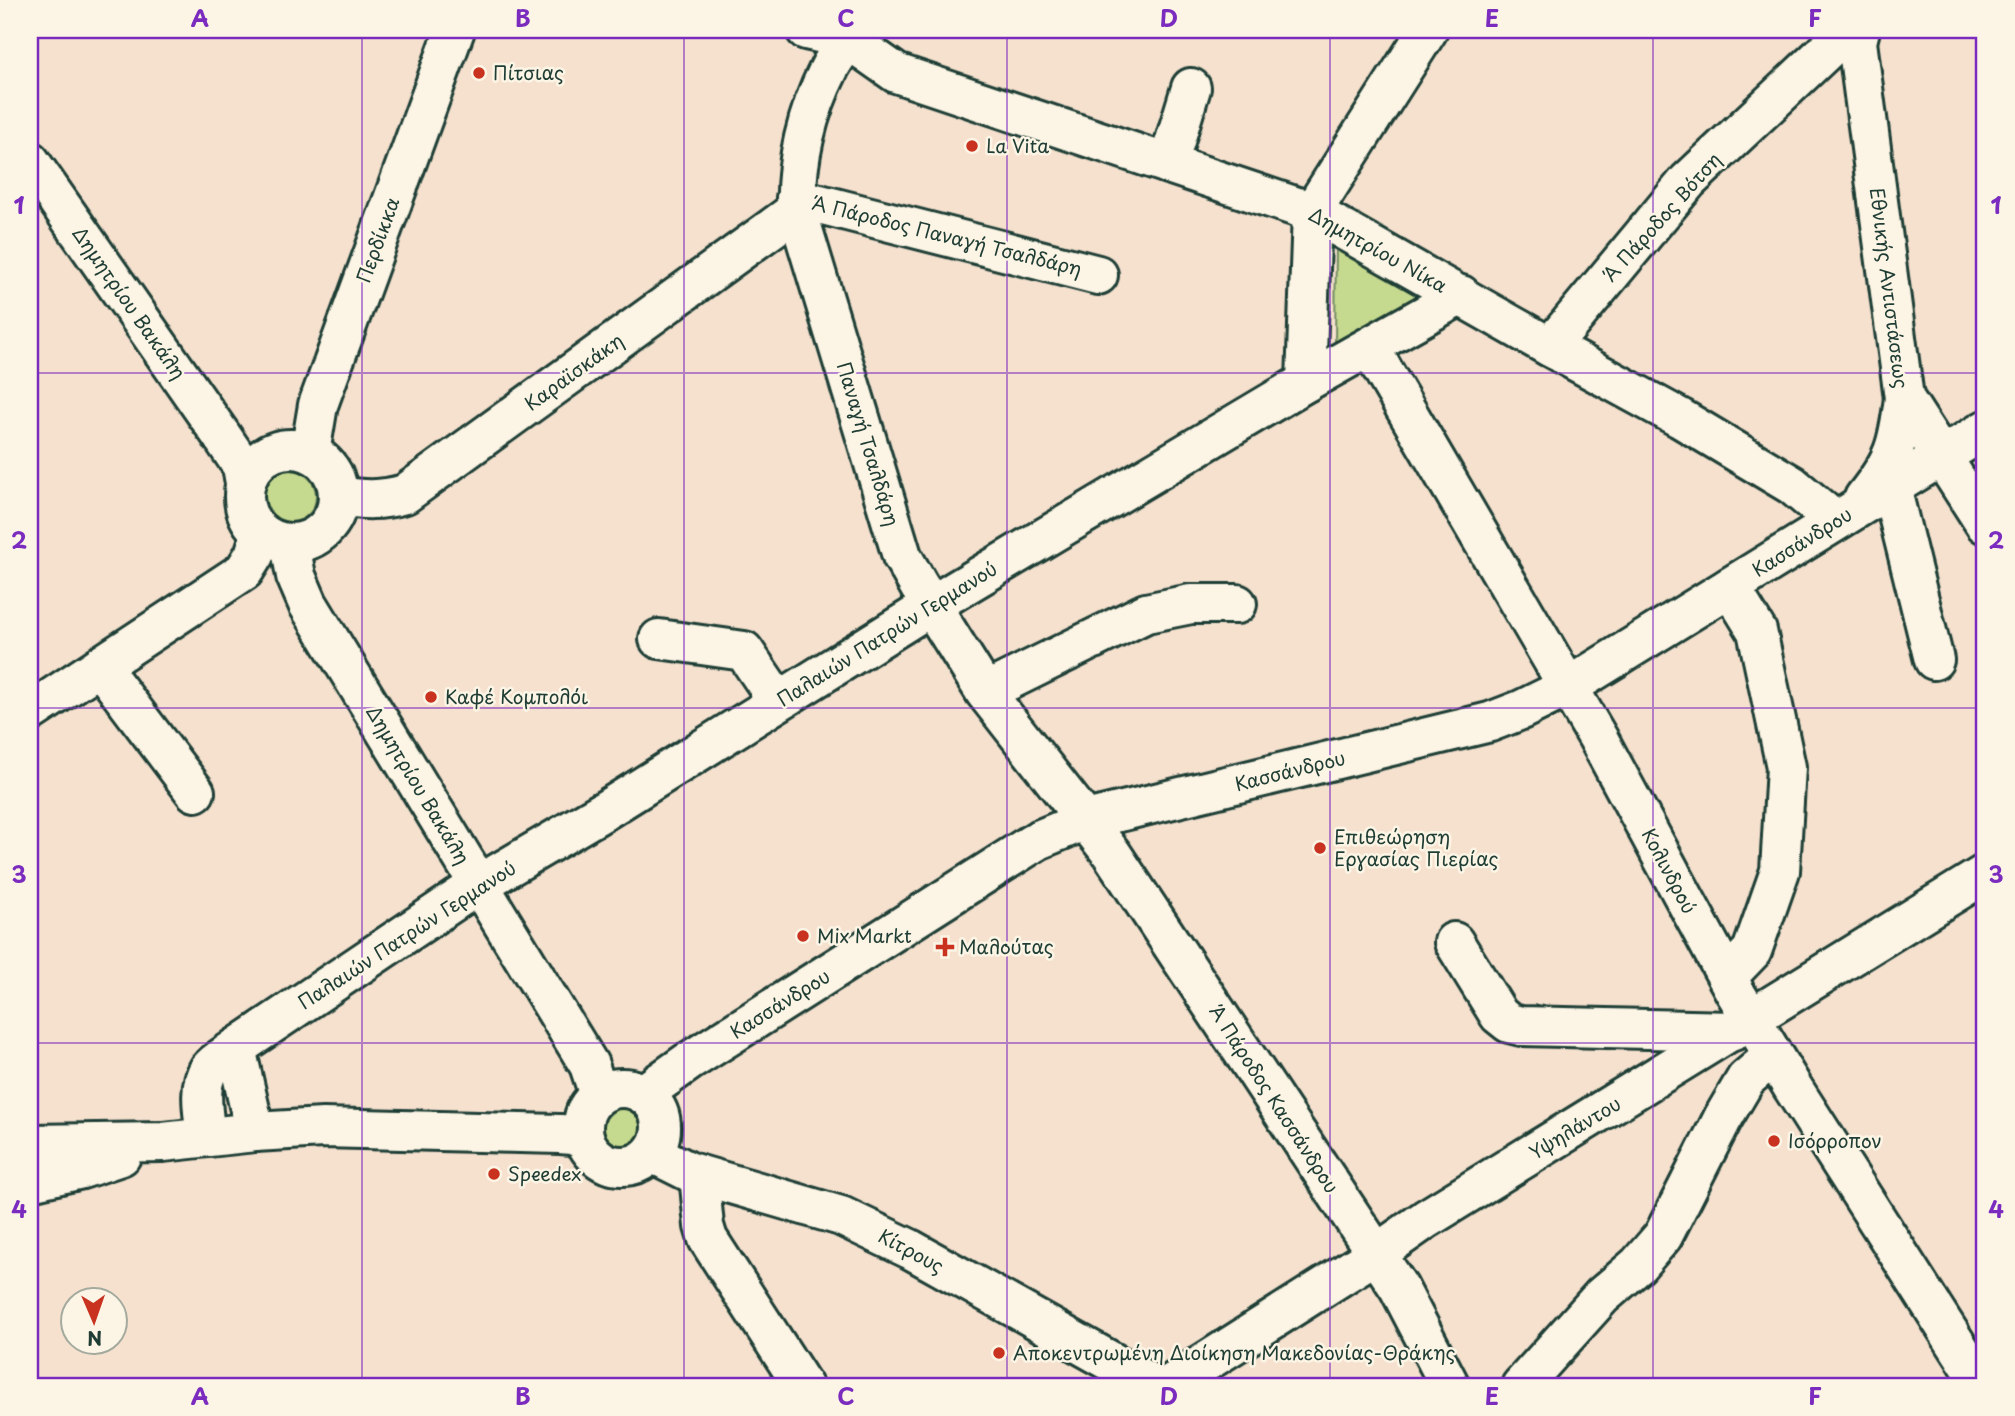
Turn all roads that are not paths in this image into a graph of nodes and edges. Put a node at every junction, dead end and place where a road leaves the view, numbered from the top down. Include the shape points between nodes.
1 (455, 30) edge
2 (806, 30) edge
3 (1428, 30) edge
4 (1848, 34) edge
5 (853, 35) edge
6 (1191, 88) dead end
7 (30, 161) edge
8 (1168, 164) junction
9 (797, 204) junction
10 (1312, 212) junction
11 (1098, 275) dead end
12 (1461, 295) junction
13 (1550, 347) junction
14 (1370, 348) junction
15 (1306, 382) junction
16 (1903, 398) junction
17 (1985, 430) edge
18 (310, 453) junction
19 (1942, 456) junction
20 (245, 483) junction
21 (1891, 487) junction
22 (339, 496) junction
23 (1846, 515) junction
24 (1985, 524) edge
25 (275, 539) junction
26 (1730, 587) junction
27 (1237, 604) dead end
28 (932, 606) junction
29 (659, 639) dead end
30 (1934, 660) dead end
31 (100, 666) junction
32 (1567, 687) junction
33 (985, 692) junction
34 (778, 701) junction
35 (30, 712) edge
36 (195, 792) dead end
37 (1086, 820) junction
38 (1985, 874) edge
39 (478, 885) junction
40 (1454, 942) dead end
41 (1727, 978) junction
42 (1742, 1025) junction
43 (236, 1048) junction
44 (1773, 1056) junction
45 (643, 1094) junction
46 (599, 1095) junction
47 (255, 1132) junction
48 (206, 1137) junction
49 (585, 1140) junction
50 (163, 1142) junction
51 (30, 1144) edge
52 (652, 1153) junction
53 (699, 1175) junction
54 (30, 1181) edge
55 (1376, 1254) junction
56 (803, 1386) edge
57 (1155, 1386) edge
58 (1168, 1386) edge
59 (1450, 1386) edge
60 (1521, 1386) edge
61 (1983, 1386) edge

1 - 18 street, Περδίκκα via 317,405
2 - 5 street, Δημητρίου Νίκα
3 - 10 street
4 - 13 street, Α΄ Πάροδος Βότση via 1688,181
4 - 16 street, Εθνικής Αντιστάσεως
5 - 8 street, Δημητρίου Νίκα via 896,73
5 - 9 street, Παναγή Τσαλδάρη via 830,67 815,100 798,167
6 - 8 street
7 - 20 street, Δημητρίου Βακάλη via 242,466
8 - 10 street, Δημητρίου Νίκα
9 - 11 street, Α΄ Πάροδος Παναγή Τσαλδάρη
9 - 22 street, Καραϊσκάκη via 405,494 383,500
9 - 28 street, Παναγή Τσαλδάρη via 902,556
10 - 12 street, Δημητρίου Νίκα
10 - 15 street
12 - 13 street, Δημητρίου Νίκα
12 - 14 street, Παλαιών Πατρών Γερμανού
13 - 23 street, Δημητρίου Νίκα
14 - 15 street, Παλαιών Πατρών Γερμανού
14 - 32 street, Κολινδρού
15 - 28 street, Παλαιών Πατρών Γερμανού
16 - 19 street, Εθνικής Αντιστάσεως
16 - 23 street via 1891,460
17 - 19 street, Κασσάνδρου
18 - 20 street via 278,451 252,469
18 - 22 street via 331,470
19 - 21 street, Κασσάνδρου
19 - 24 street, Εθνικής Αντιστάσεως
20 - 25 street via 243,497 252,523
21 - 23 street, Κασσάνδρου
21 - 30 street
22 - 25 street via 337,512 318,535 305,542
23 - 26 street, Κασσάνδρου
25 - 31 street via 254,555 244,571
25 - 39 street, Δημητρίου Βακάλη via 308,604
26 - 32 street, Κασσάνδρου
26 - 41 street via 1757,631 1786,767 1780,871 1752,951
27 - 33 street via 1191,604 1146,613
28 - 33 street, Παναγή Τσαλδάρη
28 - 34 street, Παλαιών Πατρών Γερμανού
29 - 34 street via 744,651
31 - 35 street
31 - 36 street
32 - 37 street, Κασσάνδρου via 1490,722
32 - 41 street, Κολινδρού
33 - 37 street, Παναγή Τσαλδάρη
34 - 39 street, Παλαιών Πατρών Γερμανού
37 - 45 street, Κασσάνδρου via 1038,840
37 - 55 street, Α΄ Πάροδος Κασσάνδρου
38 - 42 street, Υψηλάντου
39 - 43 street, Παλαιών Πατρών Γερμανού
39 - 46 street, Δημητρίου Βακάλη via 589,1065
40 - 42 street via 1499,1015 1509,1023
41 - 42 street, Κολινδρού
42 - 44 street, Κολινδρού
42 - 55 street, Υψηλάντου
43 - 47 street
43 - 48 street, Παλαιών Πατρών Γερμανού via 210,1069 204,1083
44 - 60 street via 1746,1079 1663,1236
44 - 61 street, Κολινδρού
45 - 46 street via 624,1087
45 - 52 street via 660,1114 662,1128
46 - 49 street via 584,1115
47 - 48 street
47 - 49 street via 323,1128 560,1134
48 - 50 street
49 - 52 street via 598,1159 621,1167 643,1161
50 - 51 street
50 - 54 street
52 - 53 street, Κίτρους
53 - 56 street via 708,1239
53 - 57 street, Κίτρους via 841,1216 910,1249
55 - 58 street, Υψηλάντου
55 - 59 street, Α΄ Πάροδος Κασσάνδρου

